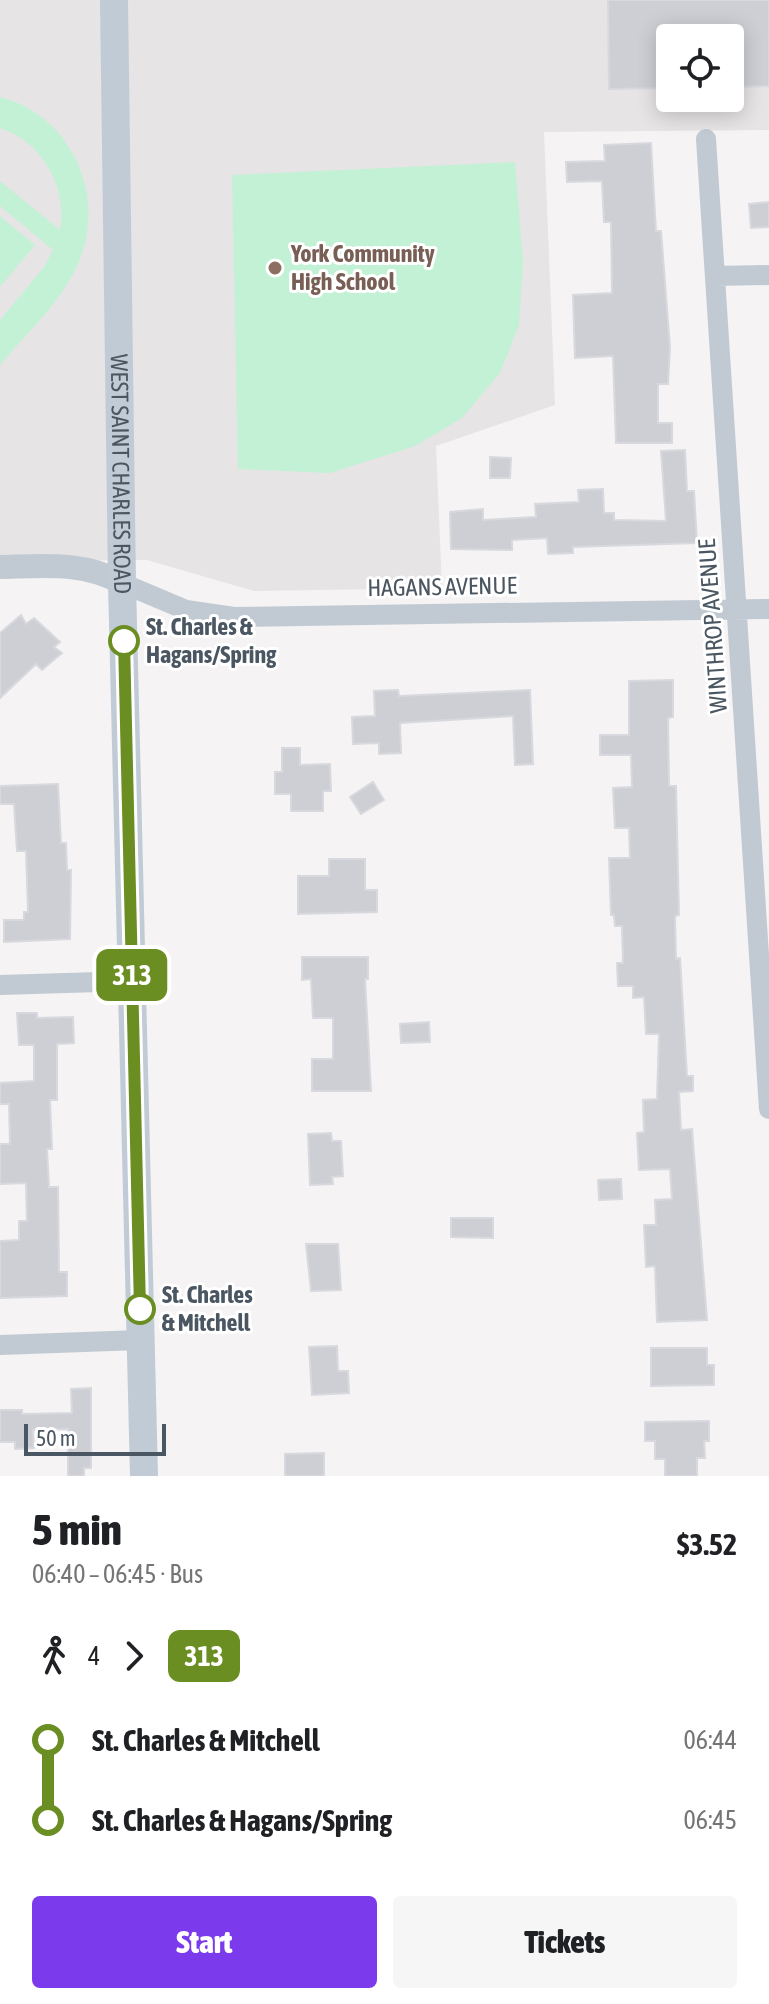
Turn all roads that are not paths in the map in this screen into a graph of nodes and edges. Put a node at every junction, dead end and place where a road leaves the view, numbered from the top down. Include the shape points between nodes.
1 (114, 0) edge
2 (706, 139) dead end
3 (769, 275) edge
4 (715, 276) junction
5 (0, 567) edge
6 (122, 583) junction
7 (738, 609) junction
8 (769, 609) edge
9 (132, 981) junction
10 (0, 985) edge
11 (769, 1109) edge
12 (140, 1340) junction
13 (0, 1345) edge
14 (144, 1476) edge

1 - 6 main road, WEST SAINT CHARLES ROAD
2 - 4 street, WINTHROP AVENUE
3 - 4 street
4 - 7 street, WINTHROP AVENUE
5 - 6 street via 63,565 105,573
6 - 7 street, HAGANS AVENUE via 186,610 234,617
6 - 9 main road, WEST SAINT CHARLES ROAD
7 - 8 street, HAGANS AVENUE
7 - 11 street, WINTHROP AVENUE
9 - 10 street
9 - 12 main road, WEST SAINT CHARLES ROAD
12 - 13 street
12 - 14 main road, WEST SAINT CHARLES ROAD

